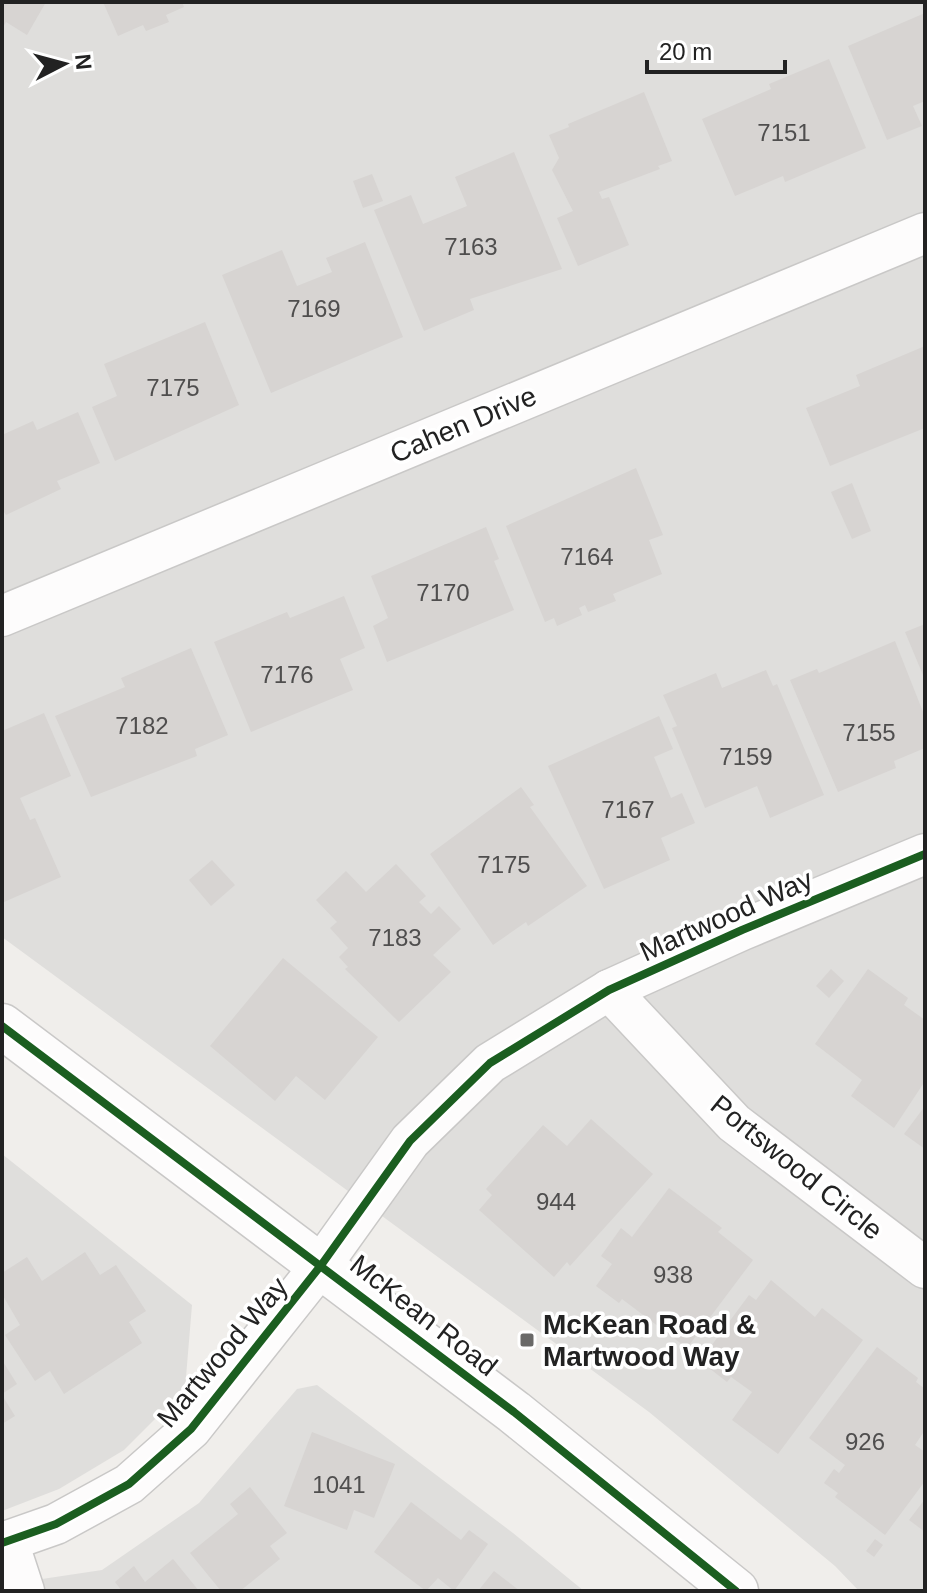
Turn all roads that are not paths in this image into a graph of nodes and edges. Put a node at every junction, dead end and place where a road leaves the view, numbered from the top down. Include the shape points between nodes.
1 (925, 233) edge
2 (2, 616) edge
3 (925, 854) edge
4 (609, 990) junction
5 (2, 1026) edge
6 (322, 1264) junction
7 (925, 1268) edge
8 (5, 1543) edge
9 (24, 1591) edge
10 (736, 1591) edge

1 - 2 street, Cahen Drive
3 - 4 street, Martwood Way
4 - 6 street, Martwood Way via 490,1063 410,1141
4 - 7 street, Portswood Circle via 734,1123
5 - 6 street, McKean Road
6 - 8 street, Martwood Way via 191,1429 129,1484 56,1524
6 - 10 street, McKean Road
8 - 9 street

